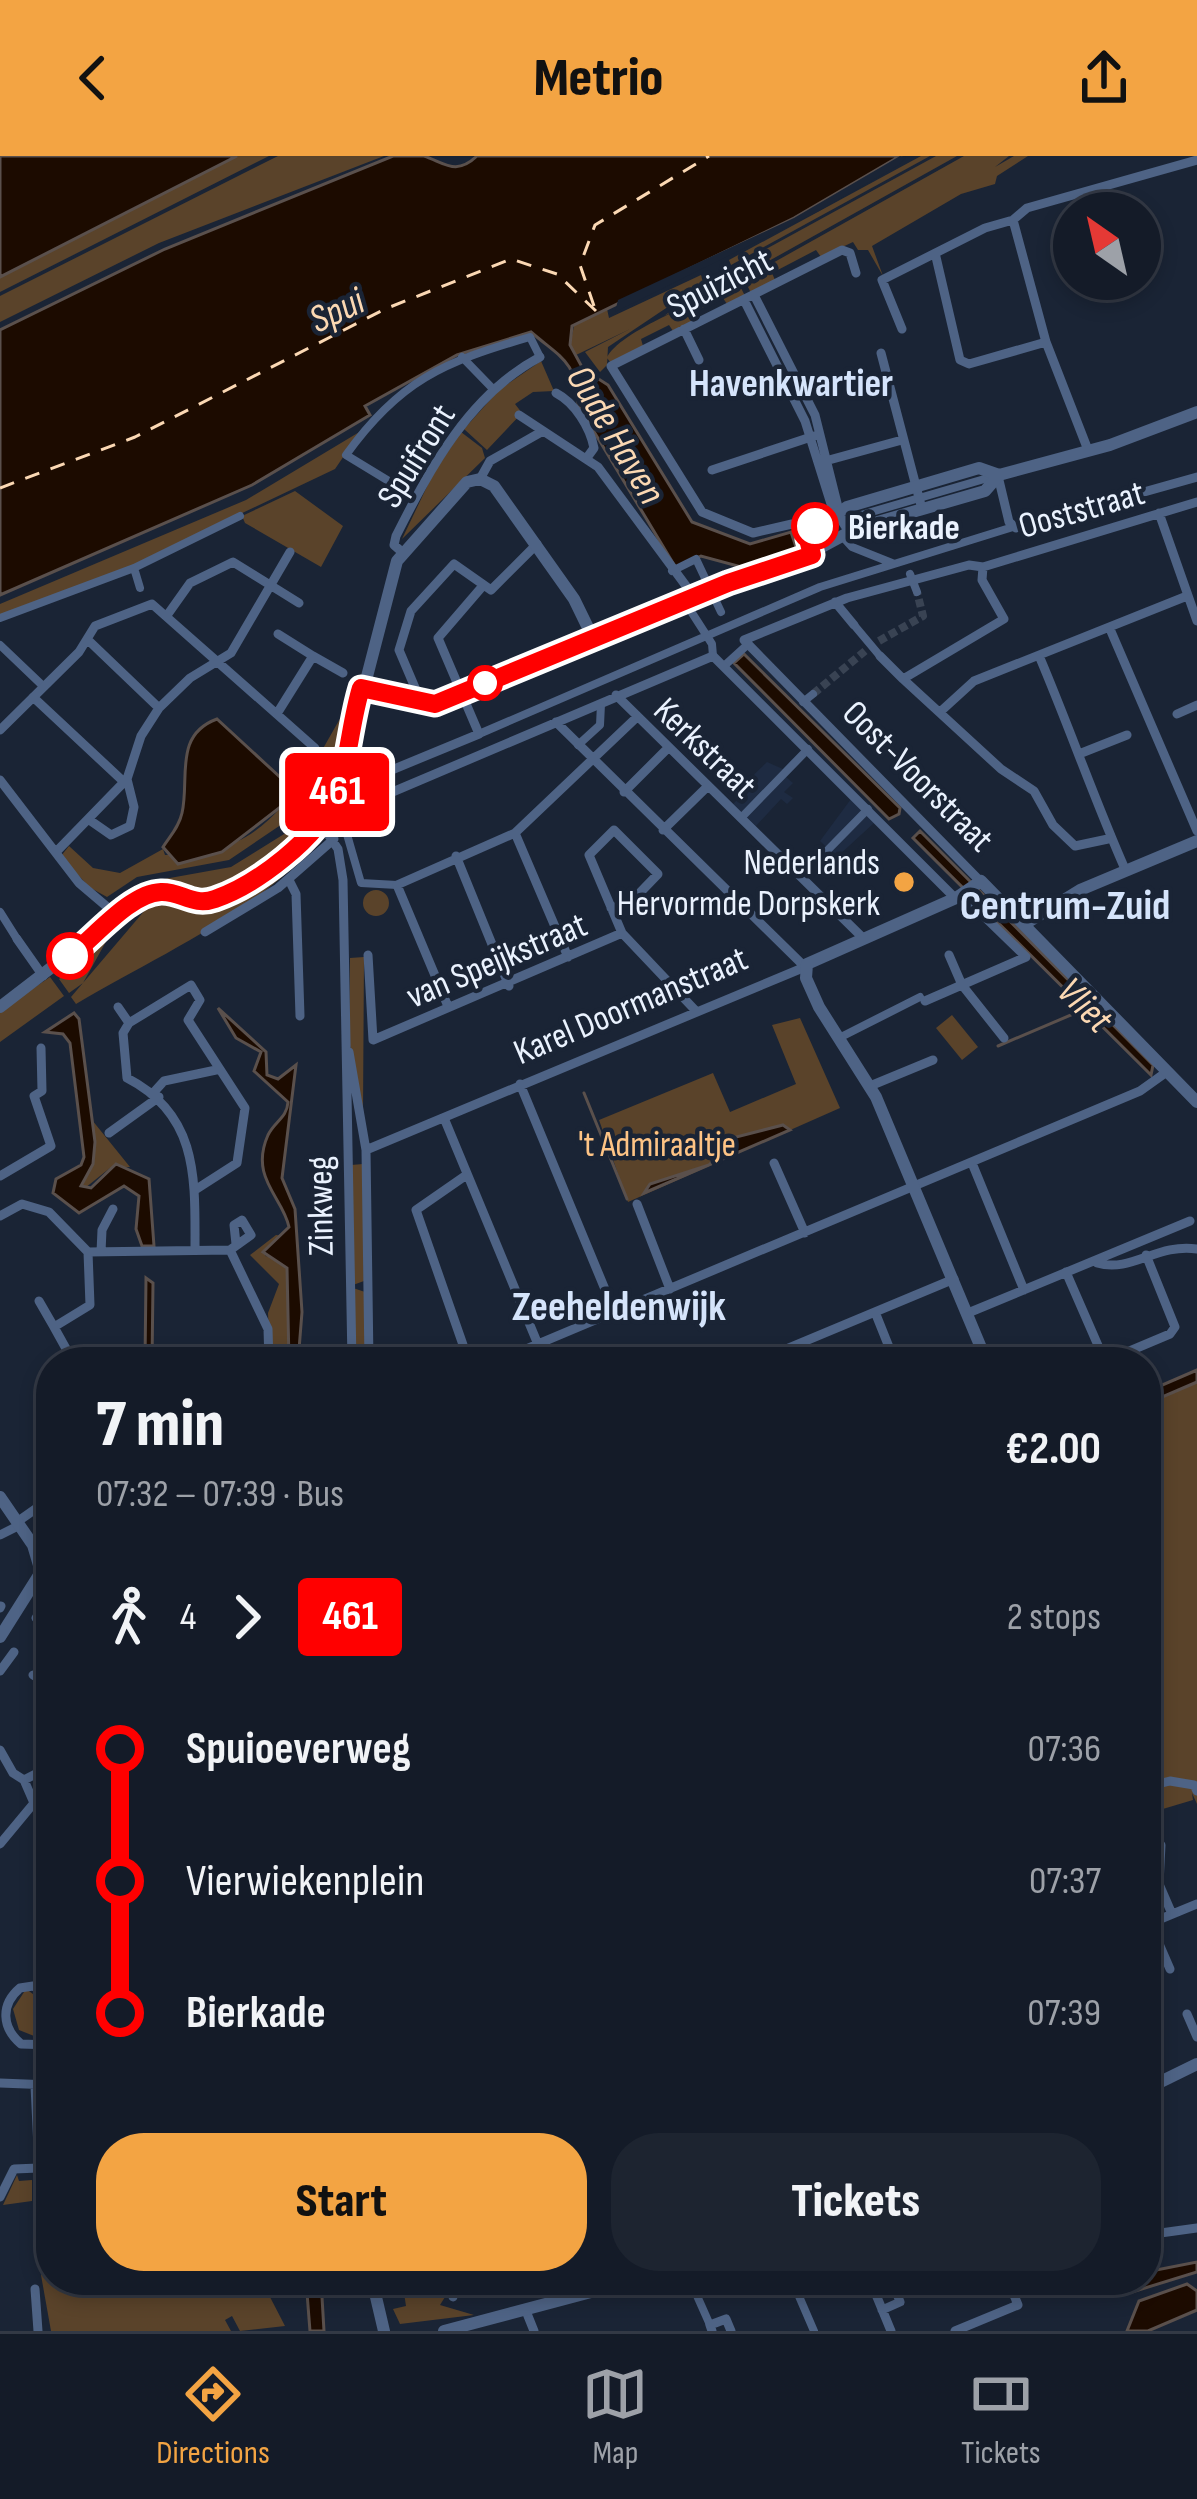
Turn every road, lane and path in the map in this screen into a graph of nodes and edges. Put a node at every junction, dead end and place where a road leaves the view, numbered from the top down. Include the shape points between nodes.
1 (1197, 160) edge
2 (1013, 220) junction
3 (936, 257) junction
4 (856, 273) dead end
5 (748, 297) junction
6 (684, 329) junction
7 (902, 329) dead end
8 (1046, 342) junction
9 (881, 352) dead end
10 (462, 357) junction
11 (540, 357) joint
12 (699, 360) dead end
13 (494, 390) junction
14 (556, 393) dead end
15 (1197, 412) edge
16 (519, 415) dead end
17 (543, 431) junction
18 (816, 436) junction
19 (902, 440) junction
20 (1088, 450) junction
21 (586, 459) junction
22 (829, 460) junction
23 (712, 470) dead end
24 (998, 475) junction
25 (1197, 477) edge
26 (480, 478) junction
27 (392, 483) dead end
28 (919, 498) junction
29 (1197, 502) edge
30 (1160, 513) junction
31 (240, 517) dead end
32 (844, 524) junction
33 (1013, 527) junction
34 (810, 532) junction
35 (537, 544) junction
36 (406, 547) junction
37 (290, 552) dead end
38 (812, 555) junction
39 (893, 564) junction
40 (983, 567) junction
41 (134, 568) junction
42 (908, 570) junction
43 (670, 571) junction
44 (271, 586) junction
45 (481, 588) junction
46 (140, 589) dead end
47 (917, 592) dead end
48 (1187, 596) junction
49 (690, 600) junction
50 (835, 602) junction
51 (299, 603) dead end
52 (714, 604) junction
53 (168, 614) junction
54 (0, 619) edge
55 (745, 620) junction
56 (1197, 621) edge
57 (854, 625) joint
58 (1110, 629) junction
59 (724, 630) junction
60 (278, 634) dead end
61 (751, 634) junction
62 (88, 640) junction
63 (594, 640) junction
64 (703, 641) junction
65 (0, 645) edge
66 (746, 646) junction
67 (313, 656) junction
68 (713, 656) junction
69 (880, 656) joint
70 (1040, 658) junction
71 (222, 660) junction
72 (724, 666) junction
73 (343, 673) dead end
74 (903, 679) junction
75 (43, 686) junction
76 (361, 688) junction
77 (461, 693) junction
78 (813, 694) tunnel mouth
79 (616, 695) junction
80 (32, 697) junction
81 (803, 702) junction
82 (601, 703) junction
83 (422, 704) junction
84 (1197, 705) edge
85 (159, 708) junction
86 (278, 712) junction
87 (940, 712) junction
88 (1177, 714) dead end
89 (637, 717) junction
90 (556, 722) junction
91 (0, 730) edge
92 (478, 734) junction
93 (1126, 735) dead end
94 (577, 746) junction
95 (315, 748) dead end
96 (808, 749) junction
97 (665, 751) dead end
98 (1079, 754) junction
99 (593, 761) junction
100 (0, 780) edge
101 (126, 780) junction
102 (345, 781) junction
103 (708, 786) junction
104 (624, 792) junction
105 (869, 808) junction
106 (912, 810) junction
107 (741, 818) junction
108 (88, 819) junction
109 (663, 830) junction
110 (892, 830) junction
111 (1197, 830) edge
112 (326, 831) junction
113 (346, 831) dead end
114 (515, 833) junction
115 (1108, 839) junction
116 (1197, 841) edge
117 (56, 852) junction
118 (456, 856) junction
119 (814, 864) dead end
120 (1125, 869) junction
121 (289, 880) junction
122 (397, 885) junction
123 (967, 889) junction
124 (611, 908) junction
125 (0, 912) edge
126 (118, 916) junction
127 (1024, 924) junction
128 (205, 932) dead end
129 (622, 933) junction
130 (862, 938) junction
131 (17, 939) joint
132 (368, 955) dead end
133 (949, 955) dead end
134 (568, 957) junction
135 (805, 967) junction
136 (44, 976) junction
137 (962, 985) junction
138 (509, 986) junction
139 (922, 999) joint
140 (447, 1004) junction
141 (0, 1007) edge
142 (118, 1007) dead end
143 (695, 1010) junction
144 (300, 1016) dead end
145 (129, 1023) junction
146 (839, 1038) junction
147 (1004, 1038) dead end
148 (41, 1048) dead end
149 (347, 1049) junction
150 (933, 1060) dead end
151 (216, 1070) junction
152 (1168, 1071) junction
153 (520, 1084) junction
154 (870, 1086) junction
155 (157, 1094) junction
156 (1197, 1102) edge
157 (444, 1118) junction
158 (109, 1133) dead end
159 (366, 1150) junction
160 (774, 1162) dead end
161 (972, 1163) junction
162 (0, 1176) edge
163 (465, 1176) junction
164 (914, 1186) junction
165 (195, 1190) junction
166 (0, 1196) edge
167 (637, 1204) dead end
168 (113, 1209) dead end
169 (4, 1214) edge
170 (1190, 1221) dead end
171 (806, 1233) junction
172 (1192, 1248) edge
173 (195, 1250) junction
174 (88, 1252) junction
175 (101, 1252) junction
176 (1146, 1255) junction
177 (1097, 1263) junction
178 (1066, 1272) junction
179 (954, 1280) junction
180 (670, 1288) junction
181 (1024, 1290) junction
182 (39, 1300) dead end
183 (614, 1311) junction
184 (875, 1312) junction
185 (968, 1313) junction
186 (54, 1328) junction
187 (535, 1344) junction
188 (796, 1345) joint
189 (65, 1347) edge
190 (269, 1347) edge
191 (352, 1347) edge
192 (369, 1347) edge
193 (464, 1347) edge
194 (528, 1347) edge
195 (536, 1347) edge
196 (791, 1347) edge
197 (889, 1347) edge
198 (981, 1347) edge
199 (1098, 1347) edge
200 (1136, 1347) edge
201 (0, 1497) edge
202 (36, 1509) edge
203 (18, 1523) junction
204 (1, 1533) edge
205 (36, 1554) edge
206 (36, 1586) edge
207 (0, 1637) edge
208 (14, 1652) dead end
209 (0, 1671) edge
210 (33, 1675) dead end
211 (36, 1677) edge
212 (0, 1750) edge
213 (36, 1774) edge
214 (24, 1780) junction
215 (1161, 1783) edge
216 (1195, 1788) edge
217 (0, 1844) edge
218 (1161, 1888) edge
219 (1197, 1904) edge
220 (1172, 1914) junction
221 (1161, 1919) edge
222 (1161, 1951) edge
223 (1170, 1970) dead end
224 (36, 1988) edge
225 (1187, 2014) dead end
226 (1197, 2037) edge
227 (36, 2044) edge
228 (1197, 2064) edge
229 (1161, 2082) edge
230 (0, 2083) edge
231 (35, 2086) joint
232 (36, 2113) edge
233 (36, 2168) edge
234 (0, 2197) edge
235 (1197, 2228) edge
236 (1161, 2233) edge
237 (35, 2289) dead end
238 (376, 2295) edge
239 (585, 2295) edge
240 (697, 2295) edge
241 (798, 2295) edge
242 (876, 2295) edge
243 (897, 2295) edge
244 (1014, 2295) edge
245 (882, 2310) junction
246 (526, 2312) junction
247 (711, 2328) edge
248 (38, 2331) edge
249 (384, 2331) edge
250 (444, 2331) edge
251 (534, 2331) edge
252 (731, 2331) edge
253 (814, 2331) edge
254 (891, 2331) edge
255 (955, 2331) edge

1 - 2 street via 1027,208
2 - 3 street
2 - 8 street
3 - 7 street via 883,280
3 - 8 street via 961,362
4 - 5 street, Spuizicht via 842,250
5 - 6 street, Spuizicht
5 - 18 street
6 - 12 street
6 - 34 street, Spuizicht via 610,366 703,513 753,533 790,524
8 - 20 street
9 - 19 street
10 - 11 street, Spuifront via 530,337
10 - 13 street, Spuifront
10 - 27 street, Spuifront via 382,405 346,455
11 - 13 street, Spuifront
13 - 36 street, Spuifront via 424,482 395,539
14 - 21 street via 592,438
15 - 20 street
16 - 17 street
17 - 21 street
17 - 26 street via 490,461
18 - 22 street
18 - 23 street
18 - 32 street via 831,503
19 - 22 street
19 - 28 street
20 - 24 street
21 - 43 street
22 - 32 street
24 - 28 street via 981,468
24 - 28 street via 986,491
24 - 33 street
25 - 33 street
26 - 35 street
26 - 36 street via 462,486
28 - 32 street
28 - 32 street
29 - 30 street, Ooststraat
30 - 40 street, Ooststraat
30 - 48 street
31 - 41 street
32 - 34 street
32 - 38 street
32 - 39 street via 852,547
33 - 42 street
34 - 38 street
35 - 45 street via 493,589
35 - 63 street
36 - 76 street
37 - 44 street
38 - 52 street
39 - 42 street
39 - 55 street
40 - 42 street, Ooststraat
40 - 74 street via 1004,619
41 - 46 street
41 - 54 street
42 - 47 street
42 - 50 street, Ooststraat
43 - 49 street
43 - 52 street via 696,559
44 - 51 street
44 - 53 street via 233,562 190,583
44 - 71 street
45 - 77 street via 438,638
45 - 83 street via 454,565 410,614 399,650
48 - 56 street
48 - 58 street
49 - 52 street
49 - 63 street
49 - 64 street
50 - 57 street
50 - 61 street, Ooststraat
52 - 59 street
53 - 62 street via 147,606 95,626
53 - 71 street
55 - 59 street
55 - 61 street
57 - 69 street
58 - 70 street
58 - 111 street
59 - 64 street
60 - 67 street
61 - 66 street
62 - 75 street
62 - 85 street
63 - 77 street
64 - 68 street
64 - 92 street
65 - 75 street
66 - 72 street
66 - 81 street, Oost-Voorstraat
67 - 73 street
67 - 86 street
68 - 72 street
68 - 79 street
69 - 74 street
70 - 87 street via 968,684
70 - 98 street
71 - 85 street
71 - 86 street
72 - 96 street
74 - 87 street
75 - 80 street
76 - 83 street
76 - 102 street
77 - 83 street
77 - 92 street
78 - 81 street
79 - 82 street
79 - 89 street, Kerkstraat
80 - 91 street
80 - 101 street
81 - 106 street, Oost-Voorstraat
82 - 90 street
82 - 94 street via 600,725
84 - 88 street
85 - 101 street
86 - 95 street
87 - 115 street via 1034,790 1075,846
89 - 99 street
89 - 103 street, Kerkstraat
90 - 94 street
90 - 112 street via 376,799
92 - 102 street via 365,781
93 - 98 street
94 - 99 street
96 - 105 street
96 - 107 street
97 - 104 street
98 - 115 street
99 - 104 street
99 - 114 street
100 - 117 street
101 - 108 street
101 - 108 street via 130,826 111,835
102 - 112 street
103 - 107 street, Kerkstraat
103 - 109 street
104 - 109 street
105 - 110 street
105 - 119 street
106 - 110 street
106 - 123 street, Oost-Voorstraat
107 - 130 street, Kerkstraat
108 - 117 street
109 - 135 street
110 - 123 street
112 - 121 street
112 - 126 street via 218,898 155,892
112 - 149 street, Zinkweg via 342,872
113 - 122 street via 361,883
114 - 118 street
114 - 134 street
115 - 120 street
116 - 120 street
117 - 126 street
118 - 122 street
118 - 138 street
120 - 127 street
121 - 128 street
121 - 144 street
122 - 140 street
123 - 127 street, Oost-Voorstraat
123 - 130 street, Karel Doormanstraat
123 - 137 street via 1026,956
124 - 124 street via 630,903 658,874 614,830 589,855
124 - 129 street
125 - 131 street
126 - 136 street
127 - 152 street, Oost-Voorstraat
129 - 134 street, van Speijkstraat
129 - 143 street, van Speijkstraat
130 - 135 street, Karel Doormanstraat
131 - 136 street
132 - 140 street, van Speijkstraat via 373,1040
133 - 137 street
134 - 138 street, van Speijkstraat
135 - 143 street, Karel Doormanstraat
135 - 146 street
136 - 141 street
137 - 139 street
137 - 147 street
138 - 140 street, van Speijkstraat via 454,1010
139 - 146 street
142 - 145 street
143 - 153 street, Karel Doormanstraat
145 - 151 street via 191,985 200,1000 188,1020
145 - 155 street via 127,1078
146 - 154 street
148 - 162 street via 42,1091 34,1096 51,1146
149 - 159 street, Zinkweg
149 - 191 street, Zinkweg
150 - 154 street
151 - 155 street via 164,1082
151 - 165 street via 244,1108 237,1163
152 - 156 street, Oost-Voorstraat
152 - 161 street via 1140,1091
153 - 157 street, Karel Doormanstraat
153 - 183 street
154 - 164 street
155 - 158 street
155 - 165 street via 194,1157
157 - 159 street, Karel Doormanstraat
157 - 163 street
159 - 192 street, Zinkweg
160 - 171 street
161 - 164 street
161 - 181 street
163 - 187 street
163 - 193 street via 416,1210
164 - 171 street
164 - 179 street
165 - 173 street
166 - 169 street
167 - 180 street
168 - 175 street
169 - 174 street via 22,1204 44,1209
170 - 177 street
171 - 180 street
172 - 176 street
173 - 175 street
173 - 190 street via 233,1247
174 - 175 street
174 - 186 street via 90,1305
176 - 177 street via 1119,1266
176 - 200 street via 1174,1330
177 - 178 street
178 - 181 street
178 - 199 street
179 - 184 street
179 - 185 street
180 - 183 street
181 - 185 street
182 - 186 street
183 - 187 street
184 - 188 street
184 - 197 street
185 - 198 street
186 - 189 street
187 - 194 street
187 - 195 street
188 - 196 street
201 - 203 street
202 - 203 street
203 - 204 street
203 - 205 street
206 - 207 street
208 - 209 street
210 - 211 street
212 - 214 street
213 - 214 street
214 - 217 street via 34,1803
215 - 216 street
218 - 220 street
219 - 220 street
220 - 221 street
222 - 223 street
224 - 227 street via 20,1988 5,2013 21,2044
225 - 226 street
228 - 229 street
230 - 231 street
231 - 232 street
233 - 234 street via 14,2169
235 - 236 street
237 - 248 street
238 - 249 street
239 - 246 street
240 - 247 street
241 - 253 street
242 - 245 street
243 - 245 street via 900,2302
244 - 255 street via 1018,2305
245 - 254 street
246 - 250 street
246 - 251 street
247 - 252 street via 726,2318

